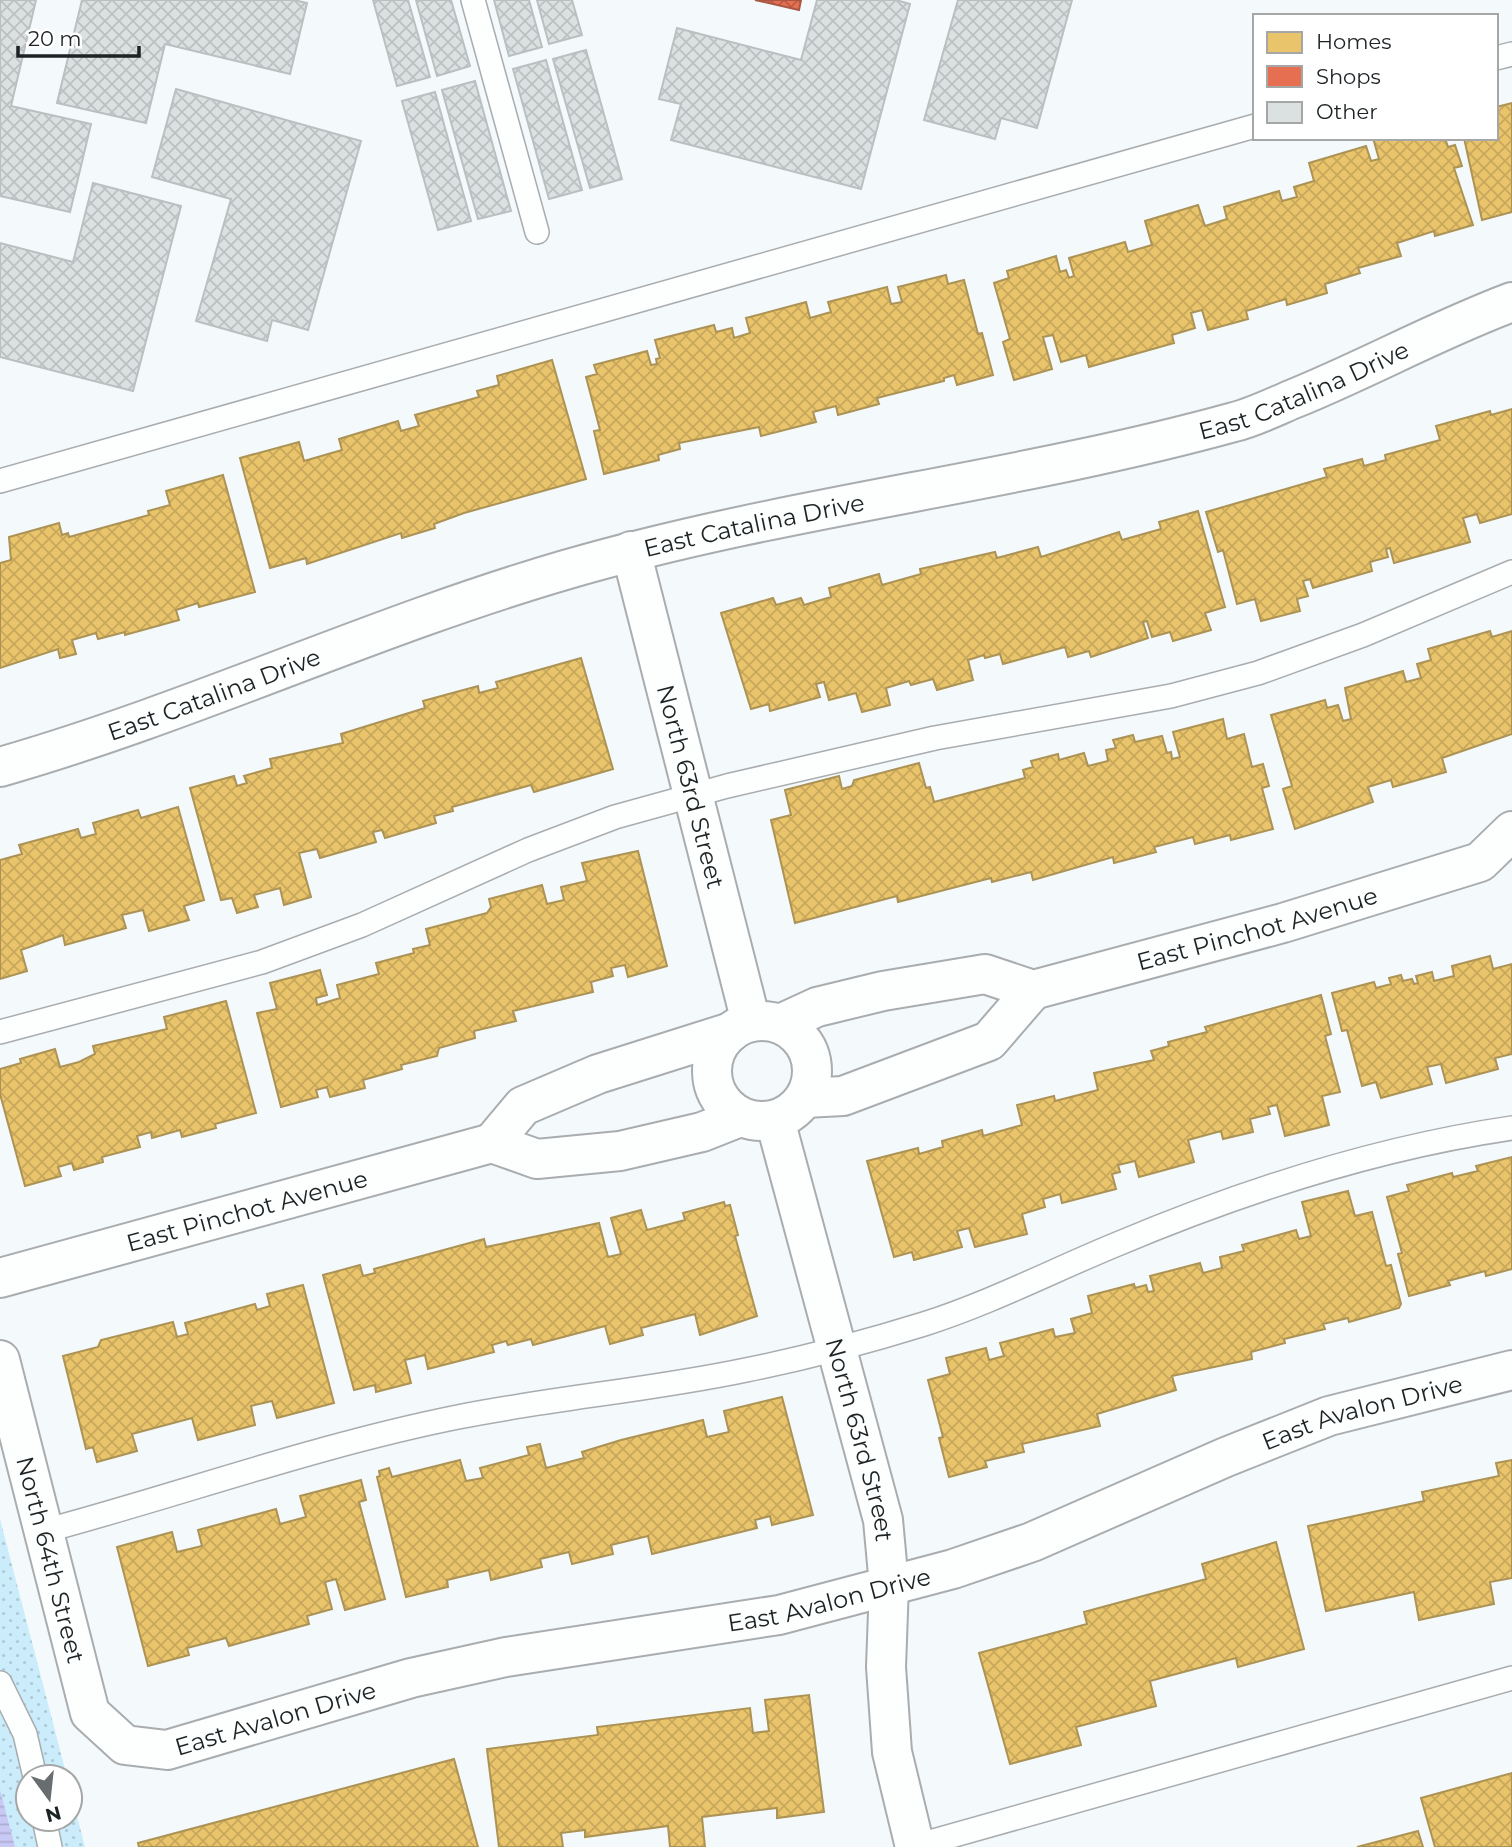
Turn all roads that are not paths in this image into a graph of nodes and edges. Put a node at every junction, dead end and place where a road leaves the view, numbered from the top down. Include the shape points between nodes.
1 (473, 0) edge
2 (1253, 127) edge
3 (537, 232) dead end
4 (1512, 302) edge
5 (0, 481) edge
6 (631, 551) junction
7 (1512, 572) edge
8 (0, 767) edge
9 (694, 794) junction
10 (1512, 831) edge
11 (1496, 865) edge
12 (1032, 990) junction
13 (754, 1026) junction
14 (0, 1032) edge
15 (773, 1111) junction
16 (1512, 1128) edge
17 (492, 1143) junction
18 (0, 1278) edge
19 (838, 1348) junction
20 (0, 1360) edge
21 (1512, 1370) edge
22 (44, 1531) junction
23 (890, 1585) junction
24 (1512, 1678) edge
25 (0, 1683) edge
26 (125, 1745) joint
27 (32, 1763) edge
28 (914, 1847) edge

1 - 3 lane
2 - 5 lane
4 - 6 street, East Catalina Drive via 1240,421 1118,453
6 - 8 street, East Catalina Drive via 493,592 124,729
6 - 9 street, North 63rd Street
7 - 9 lane via 1258,673 1171,696 935,738
9 - 13 street, North 63rd Street
9 - 14 lane via 540,845 362,925 262,962
10 - 11 street, East Pinchot Avenue
11 - 12 street, East Pinchot Avenue
12 - 13 street via 985,974 883,991
12 - 15 street via 989,1041 843,1096
13 - 15 street via 803,1042 810,1055 813,1070
13 - 15 street via 714,1055 713,1084 719,1098
13 - 17 street via 598,1074 523,1106
15 - 17 street via 620,1150 537,1159
15 - 19 street, North 63rd Street
16 - 19 lane via 1276,1182 1114,1245 1014,1291
17 - 18 street, East Pinchot Avenue
19 - 22 lane via 746,1370 459,1417
19 - 23 street, North 63rd Street via 883,1520
20 - 22 street, North 64th Street
21 - 23 street, East Avalon Drive via 1329,1416 1031,1542
22 - 26 street, North 64th Street via 90,1713
23 - 26 street, East Avalon Drive via 779,1615 519,1655 411,1678 167,1749
23 - 28 street, North 63rd Street via 886,1667 892,1752
24 - 28 lane
25 - 27 lane via 25,1734

